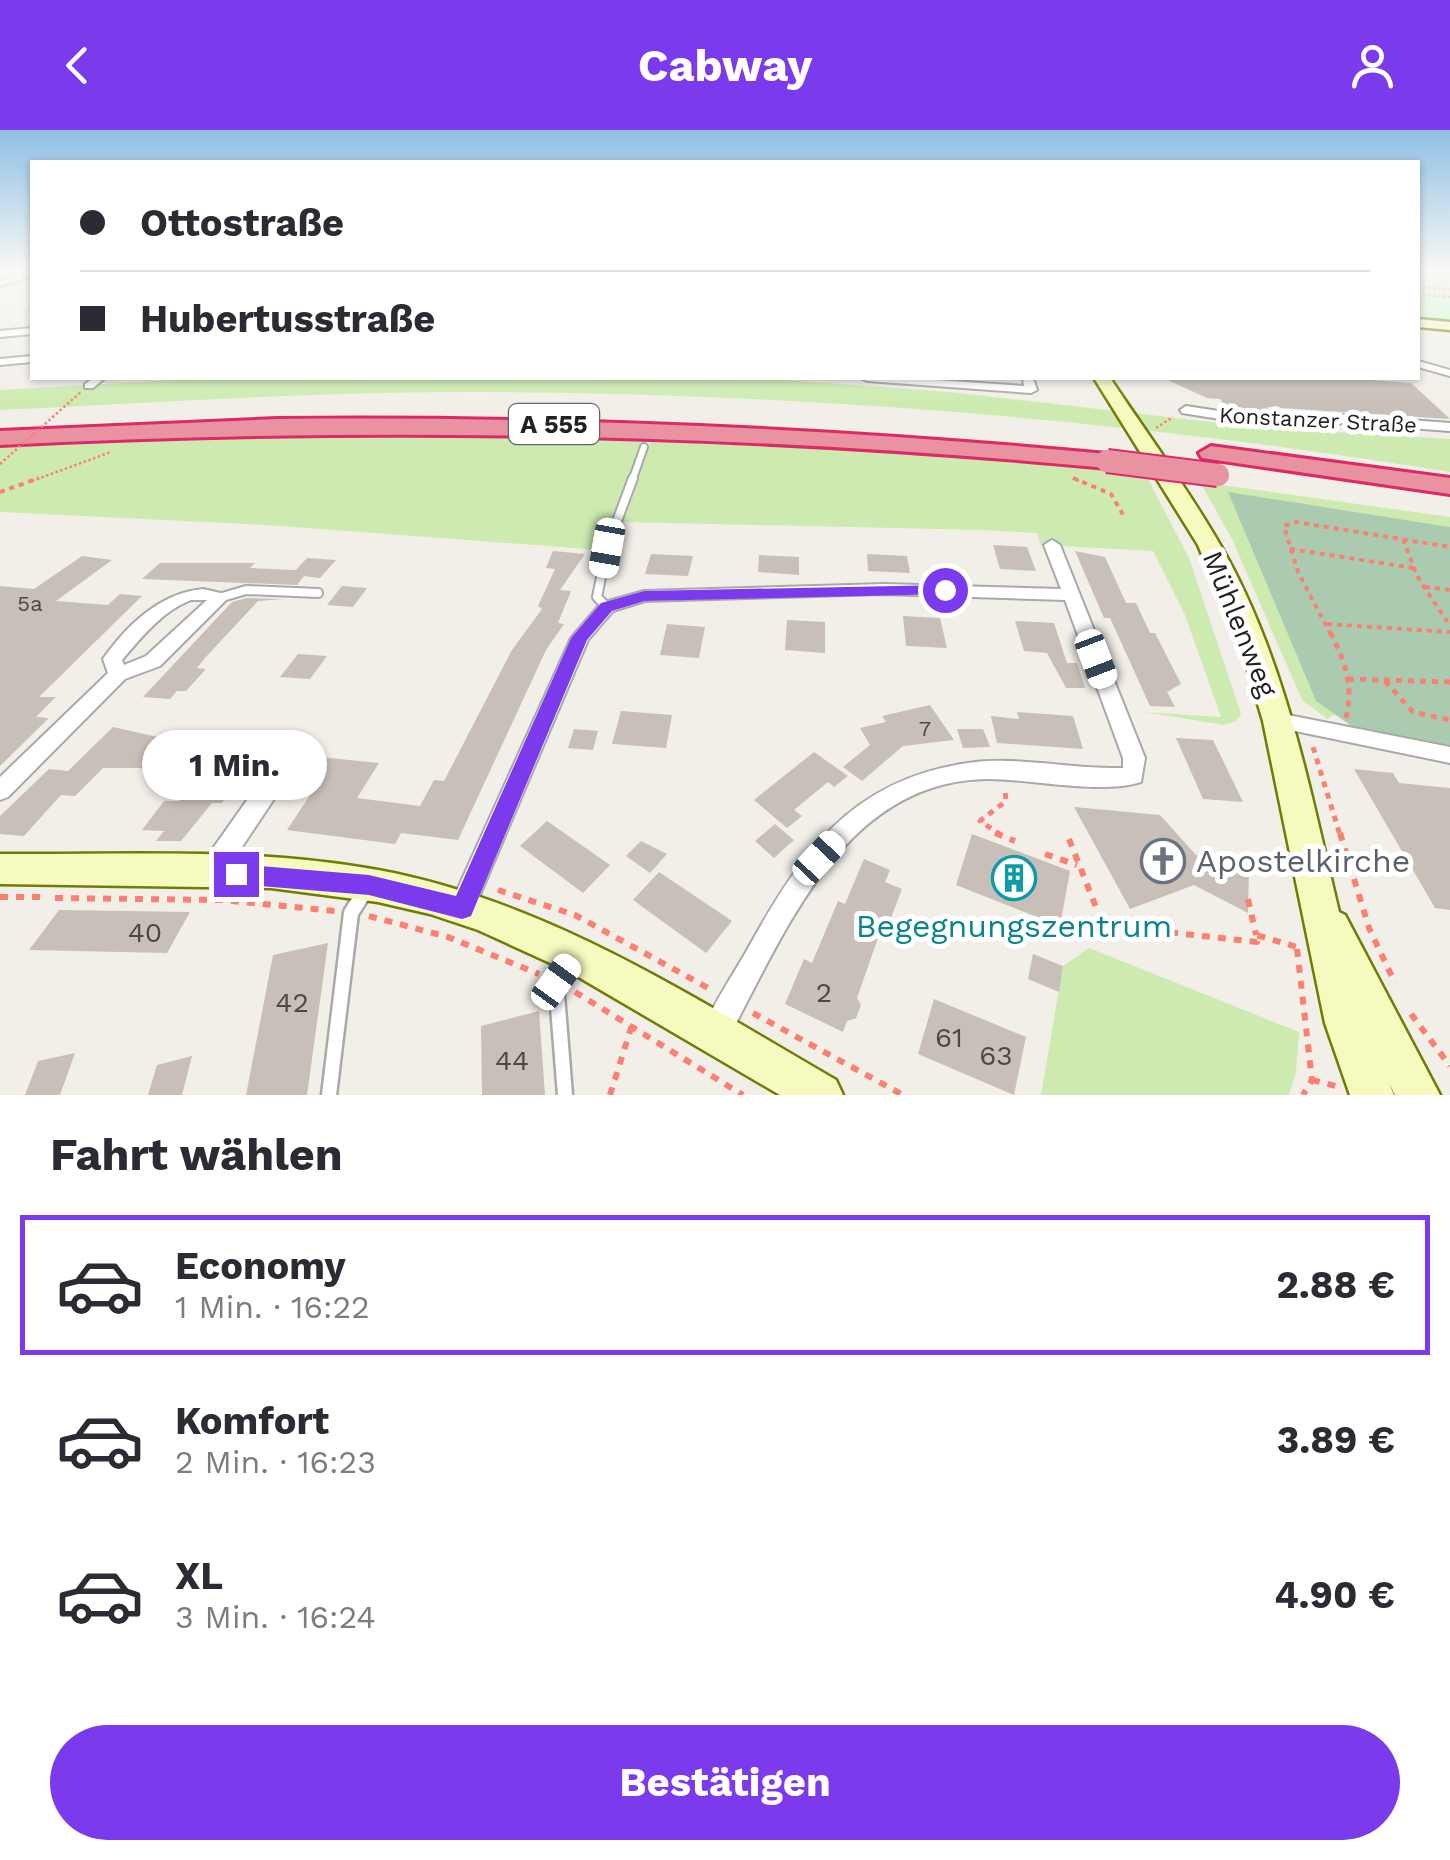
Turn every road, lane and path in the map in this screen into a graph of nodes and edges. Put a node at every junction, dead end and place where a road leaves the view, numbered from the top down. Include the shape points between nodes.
1 (1420, 323) edge
2 (1450, 326) edge
3 (30, 331) edge
4 (0, 334) edge
5 (30, 359) edge
6 (1, 362) edge
7 (1450, 364) edge
8 (1420, 365) edge
9 (1450, 373) edge
10 (897, 380) edge
11 (1028, 380) edge
12 (1103, 380) edge
13 (90, 385) edge
14 (1186, 410) joint
15 (0, 418) edge
16 (1450, 427) edge
17 (1155, 428) dead end
18 (0, 438) edge
19 (644, 447) dead end
20 (1103, 450) junction
21 (114, 451) dead end
22 (0, 464) edge
23 (1214, 464) junction
24 (1056, 476) dead end
25 (1450, 486) edge
26 (0, 492) edge
27 (1450, 508) edge
28 (1125, 518) dead end
29 (1403, 539) junction
30 (1052, 545) dead end
31 (1450, 548) edge
32 (1290, 549) junction
33 (1414, 568) junction
34 (1424, 587) junction
35 (1450, 590) edge
36 (318, 593) dead end
37 (1072, 595) junction
38 (219, 598) junction
39 (607, 607) junction
40 (1441, 612) junction
41 (1450, 614) edge
42 (1326, 624) junction
43 (1450, 629) edge
44 (118, 674) junction
45 (1348, 679) junction
46 (1384, 680) junction
47 (1450, 682) edge
48 (1450, 720) edge
49 (1278, 721) junction
50 (1330, 732) junction
51 (294, 750) dead end
52 (1450, 755) edge
53 (999, 771) junction
54 (0, 791) edge
55 (1068, 838) dead end
56 (1015, 840) dead end
57 (1046, 854) dead end
58 (1077, 865) junction
59 (0, 868) edge
60 (211, 872) junction
61 (1316, 896) junction
62 (0, 897) edge
63 (360, 899) junction
64 (1248, 899) dead end
65 (462, 908) junction
66 (1295, 933) dead end
67 (1256, 935) junction
68 (1297, 947) junction
69 (566, 967) junction
70 (632, 1026) junction
71 (716, 1032) junction
72 (329, 1095) edge
73 (566, 1095) edge
74 (610, 1095) edge
75 (742, 1095) edge
76 (821, 1095) edge
77 (1302, 1095) edge
78 (1372, 1095) edge
79 (1418, 1095) edge

1 - 2 street
3 - 4 street
5 - 6 street
7 - 8 street
8 - 9 street
10 - 11 street via 1031,390
12 - 49 street, Mühlenweg via 1209,545
13 - 22 path, bridge
14 - 16 street, Konstanzer Straße via 1264,422 1341,419
14 - 17 path
15 - 20 highway, A 555 via 362,404 587,405 803,413
18 - 20 highway, A 555 via 350,424 584,424
19 - 39 lane via 607,548 596,597
20 - 23 highway, A 555, bridge
21 - 26 path
23 - 25 highway, A 555
23 - 27 highway, A 555
24 - 28 path via 1107,490
29 - 31 path
29 - 32 path via 1296,522 1284,526
29 - 33 path
30 - 37 street
32 - 33 path
32 - 42 path
33 - 34 path
34 - 35 path
34 - 40 path
36 - 38 lane via 246,590
37 - 39 street via 884,589 644,596
37 - 53 street via 1134,758 1133,776
38 - 44 street via 153,661
38 - 44 street via 202,591 177,596 112,658
39 - 65 street via 580,638
40 - 41 path
40 - 43 path
42 - 43 path
42 - 45 path
44 - 54 street
45 - 46 path
45 - 50 path via 1350,713
46 - 47 path
46 - 48 path via 1413,712
49 - 50 street
49 - 61 street, Mühlenweg
50 - 52 street
51 - 60 street
53 - 56 path via 1006,801 980,820
53 - 71 street via 945,774 910,785 840,836 775,918
55 - 58 path
57 - 58 path
58 - 67 path via 1098,920 1111,928 1257,942
59 - 60 street
60 - 63 street
61 - 78 street, Mühlenweg via 1345,1023
61 - 79 street, Mühlenweg
62 - 63 path
63 - 65 street
63 - 69 path via 448,937
63 - 72 lane
64 - 67 path
65 - 69 street
66 - 68 path
67 - 68 path
68 - 77 path via 1312,1080
69 - 70 path
69 - 71 street
69 - 73 lane
70 - 74 path
70 - 75 path
71 - 76 street

